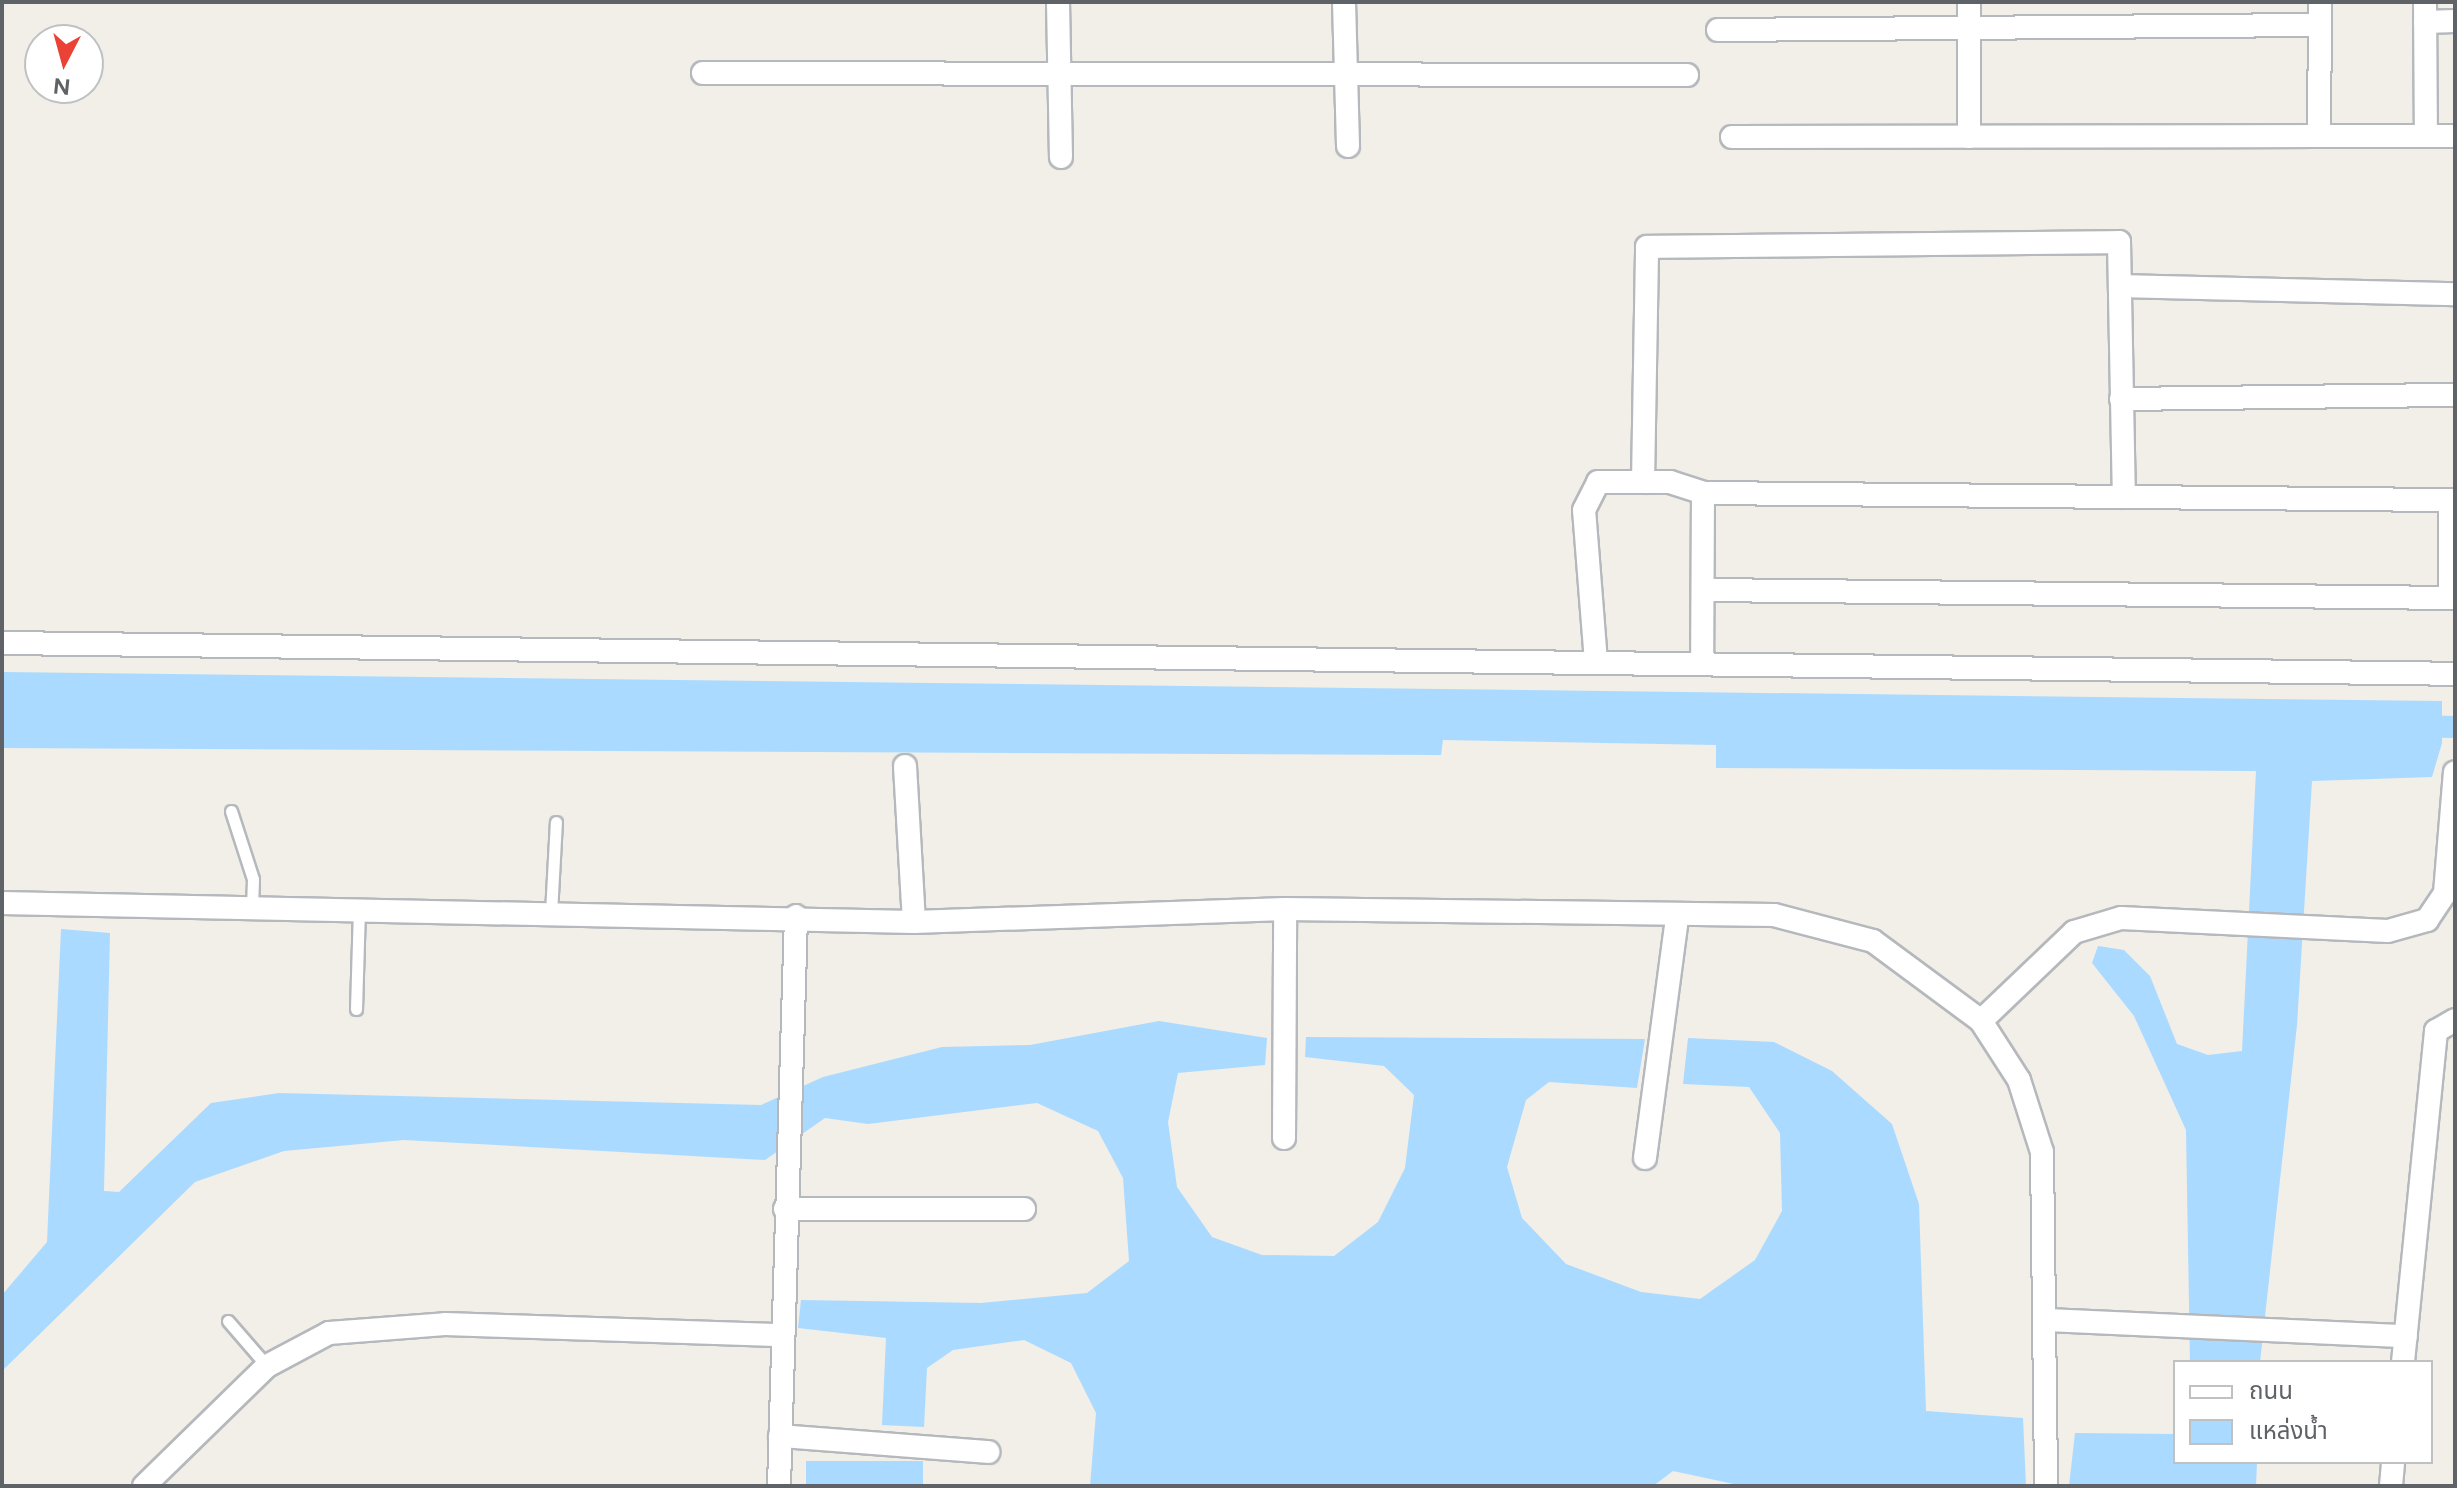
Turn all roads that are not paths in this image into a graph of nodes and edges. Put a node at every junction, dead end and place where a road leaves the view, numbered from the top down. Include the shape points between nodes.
1 (1058, 2) edge
2 (1344, 2) edge
3 (1969, 2) edge
4 (2320, 2) edge
5 (2425, 12) edge
6 (2455, 21) edge
7 (2319, 25) junction
8 (1969, 28) junction
9 (1718, 30) dead end
10 (1059, 71) junction
11 (703, 73) dead end
12 (1346, 73) junction
13 (1687, 75) dead end
14 (2319, 136) junction
15 (2426, 136) junction
16 (2455, 136) edge
17 (1732, 137) dead end
18 (1969, 137) junction
19 (1348, 146) dead end
20 (1061, 157) dead end
21 (2120, 286) junction
22 (2455, 294) edge
23 (2455, 395) edge
24 (2121, 399) junction
25 (1643, 482) junction
26 (1703, 493) junction
27 (2124, 497) junction
28 (1704, 590) junction
29 (2452, 598) edge
30 (2, 643) edge
31 (1596, 662) junction
32 (1702, 663) junction
33 (2455, 674) edge
34 (905, 766) dead end
35 (2455, 772) edge
36 (231, 811) dead end
37 (556, 822) dead end
38 (2, 903) edge
39 (252, 906) junction
40 (359, 909) junction
41 (1285, 909) junction
42 (551, 913) junction
43 (796, 916) junction
44 (1677, 917) junction
45 (914, 922) junction
46 (356, 1009) dead end
47 (2455, 1020) edge
48 (1981, 1021) junction
49 (1284, 1138) dead end
50 (1645, 1158) dead end
51 (785, 1209) junction
52 (1024, 1209) dead end
53 (2047, 1320) junction
54 (228, 1321) dead end
55 (783, 1335) junction
56 (2406, 1336) junction
57 (2403, 1360) edge
58 (267, 1366) junction
59 (780, 1436) junction
60 (988, 1452) dead end
61 (2393, 1464) edge
62 (144, 1486) edge
63 (779, 1486) edge
64 (2046, 1486) edge
65 (2391, 1486) edge

1 - 10 street
2 - 12 street
3 - 8 street
4 - 7 street
5 - 6 street
5 - 15 street
7 - 8 street
7 - 14 street
8 - 9 street
8 - 18 street
10 - 11 street
10 - 12 street
10 - 20 street
12 - 13 street
12 - 19 street
14 - 15 street
14 - 18 street
15 - 16 street
17 - 18 street
21 - 22 street
21 - 24 street
21 - 25 street via 2119,242 1647,247
23 - 24 street
24 - 27 street
25 - 26 street
25 - 31 street via 1598,482 1584,510
26 - 27 street
26 - 28 street
27 - 29 street via 2450,500
28 - 29 street
28 - 32 street
30 - 31 street
31 - 32 street
32 - 33 street
34 - 45 street
35 - 48 street via 2445,893 2427,920 2388,931 2121,918 2074,932
36 - 39 lane via 253,879
37 - 42 lane
38 - 39 street
39 - 40 street
40 - 42 street
40 - 46 lane
41 - 44 street
41 - 45 street
41 - 49 street
42 - 43 street
43 - 45 street
43 - 51 street
44 - 48 street via 1774,915 1873,941
44 - 50 street
47 - 56 street via 2436,1031
48 - 53 street via 2019,1080 2042,1152
51 - 52 street
51 - 55 street
53 - 56 street via 2180,1330
53 - 64 street
54 - 58 lane
55 - 58 street via 364,1325 291,1349
55 - 59 street
56 - 57 street
58 - 62 street
59 - 60 street
59 - 63 street
61 - 65 street

